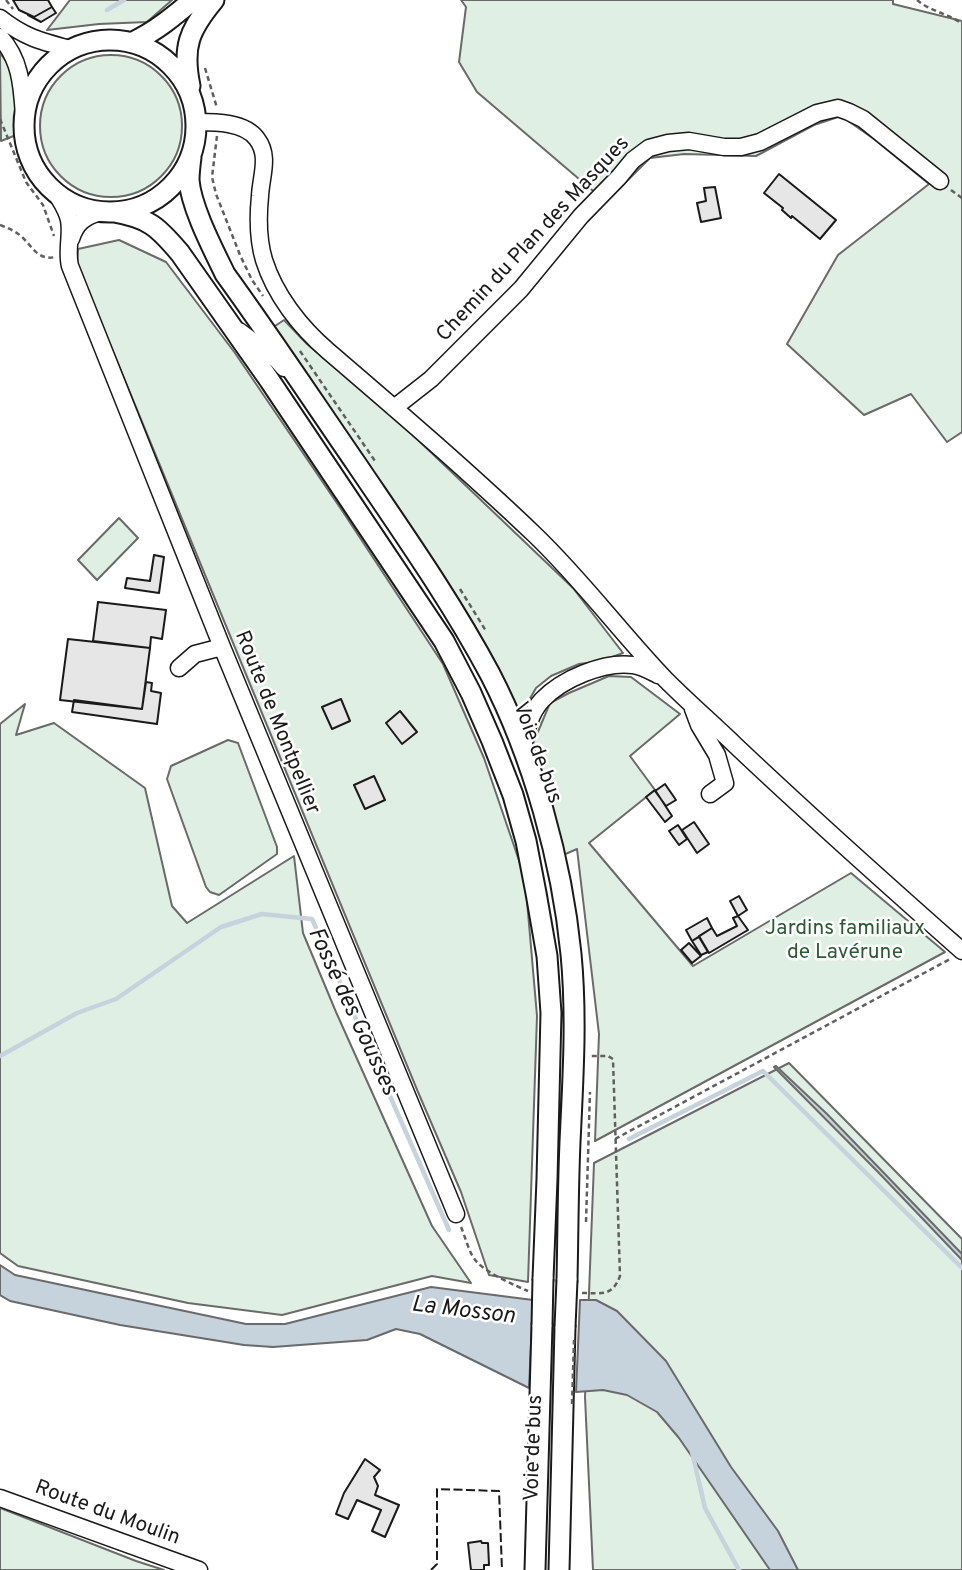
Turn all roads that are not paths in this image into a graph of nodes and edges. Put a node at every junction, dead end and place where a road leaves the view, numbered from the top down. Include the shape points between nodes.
1 (193, 0) edge
2 (214, 0) edge
3 (0, 18) edge
4 (0, 37) edge
5 (133, 42) junction
6 (70, 48) junction
7 (191, 94) junction
8 (24, 116) junction
9 (197, 122) junction
10 (191, 158) junction
11 (940, 181) dead end
12 (56, 193) junction
13 (107, 212) junction
14 (66, 253) junction
15 (394, 408) junction
16 (631, 640) junction
17 (222, 647) junction
18 (634, 665) junction
19 (179, 668) dead end
20 (666, 679) junction
21 (691, 703) junction
22 (523, 751) junction
23 (710, 794) dead end
24 (962, 952) edge
25 (456, 1214) road end
26 (558, 1285) junction
27 (567, 1331) road end
28 (558, 1403) junction
29 (0, 1497) edge
30 (198, 1570) edge
31 (534, 1570) edge
32 (552, 1570) edge
33 (559, 1570) edge

1 - 5 main road
2 - 7 main road via 199,18 187,48
3 - 6 street via 39,41
4 - 8 street via 19,68
5 - 6 main road via 90,41
5 - 7 main road via 168,61
6 - 8 main road via 39,77
7 - 9 main road
8 - 12 main road via 30,159
9 - 10 main road
9 - 15 street via 244,129 259,140 265,159 259,223 273,283 320,344
10 - 13 main road via 168,190 152,201
10 - 22 main road via 192,197 225,274 463,625
11 - 15 street, Chemin du Plan des Masques via 863,119 838,108 741,147 689,141 649,148 581,216 521,289 431,379
12 - 13 main road via 84,208
12 - 14 street, Route de Montpellier via 69,218
13 - 14 street via 78,222
13 - 26 main road via 135,216 167,238 270,381 443,641 471,694 513,795 547,956 551,1013 547,1179
14 - 17 street, Route de Montpellier
15 - 16 street via 537,537
16 - 18 street
16 - 20 street
17 - 19 street via 195,654
17 - 25 street, Route de Montpellier
18 - 20 street
18 - 22 street via 589,671 562,684 532,715
20 - 21 street
21 - 23 street via 717,755 725,783
21 - 24 street
22 - 26 main road via 544,812 571,956 574,1035
26 - 28 main road, bridge
27 - 28 street, Voie de bus
28 - 31 main road
28 - 32 street, Voie de bus
28 - 33 main road
29 - 30 street, Route du Moulin

